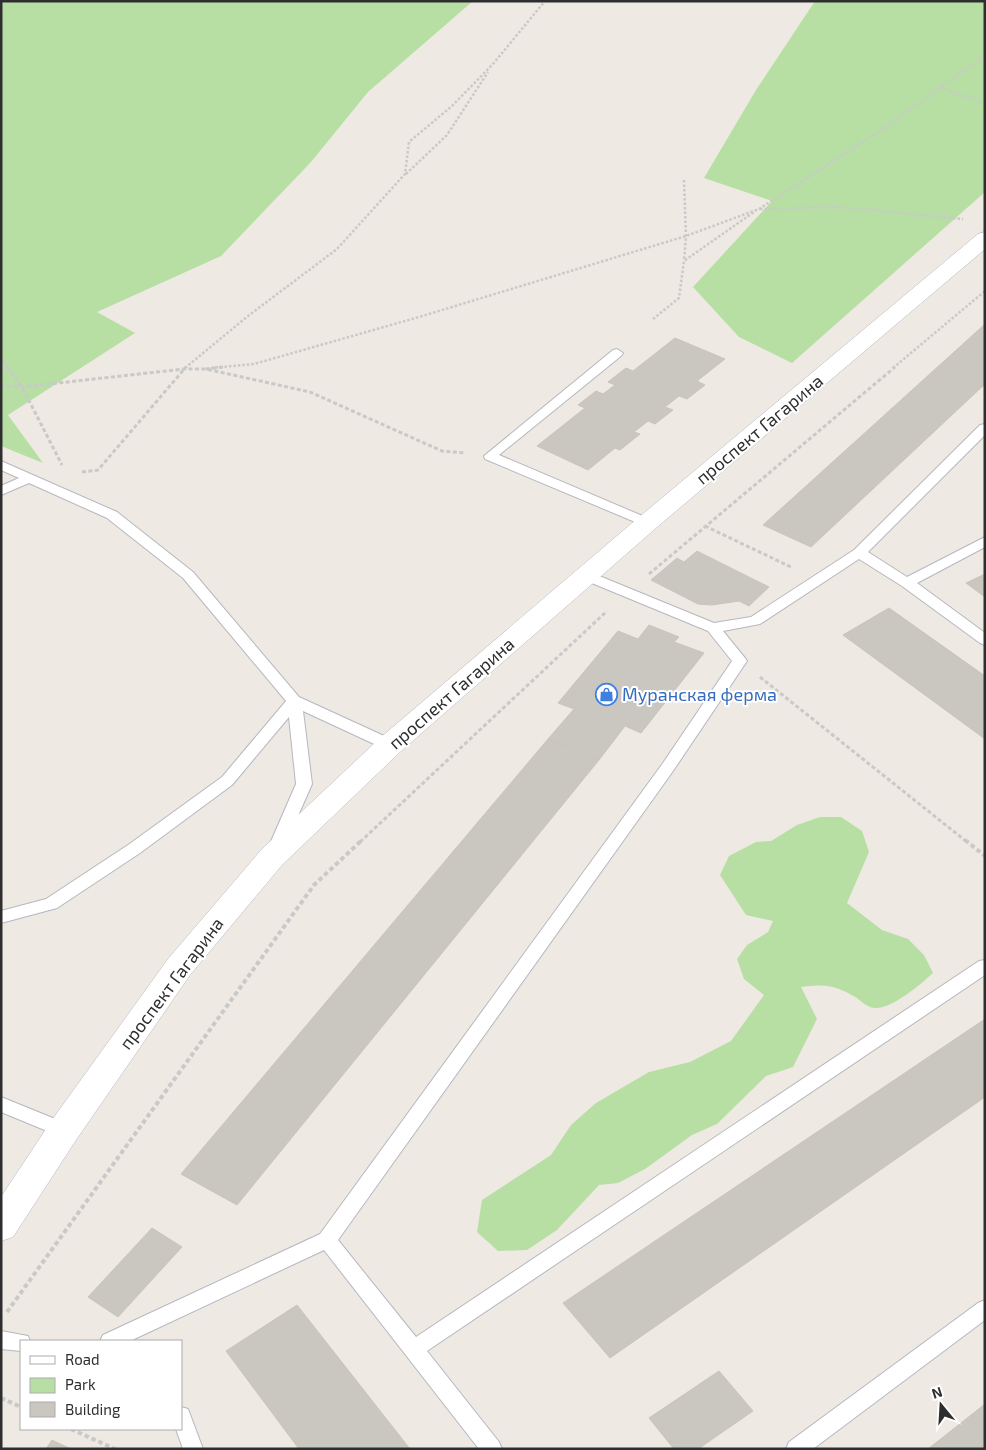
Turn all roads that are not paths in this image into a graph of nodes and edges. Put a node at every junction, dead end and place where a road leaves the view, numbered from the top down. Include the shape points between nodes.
1 (978, 229) edge
2 (617, 353) dead end
3 (985, 428) edge
4 (1, 465) edge
5 (29, 478) junction
6 (1, 491) edge
7 (647, 524) junction
8 (985, 540) edge
9 (858, 553) junction
10 (587, 576) junction
11 (907, 582) junction
12 (712, 628) junction
13 (985, 640) edge
14 (294, 701) junction
15 (390, 745) junction
16 (272, 857) junction
17 (1, 917) edge
18 (985, 966) edge
19 (1, 1104) edge
20 (64, 1130) junction
21 (1, 1226) edge
22 (328, 1240) junction
23 (985, 1309) edge
24 (1, 1340) edge
25 (112, 1340) edge
26 (20, 1342) edge
27 (414, 1349) junction
28 (182, 1419) edge
29 (193, 1449) edge
30 (492, 1449) edge
31 (796, 1449) edge

1 - 7 street, проспект Гагарина
2 - 7 lane via 490,456
3 - 9 lane
4 - 5 lane
5 - 6 lane
5 - 14 lane via 112,515 188,575
7 - 10 street, проспект Гагарина
8 - 11 lane
9 - 11 lane
9 - 12 lane via 756,622
10 - 12 lane
10 - 15 street, проспект Гагарина
11 - 13 lane
12 - 22 lane via 740,661 668,767
14 - 15 lane
14 - 16 lane via 304,784
14 - 17 lane via 219,787 51,904
15 - 16 street, проспект Гагарина
16 - 20 street, проспект Гагарина via 179,968
18 - 27 lane
19 - 20 lane
20 - 21 street, проспект Гагарина
22 - 25 lane
22 - 27 lane
23 - 31 lane
24 - 26 lane
27 - 30 lane
28 - 29 lane

